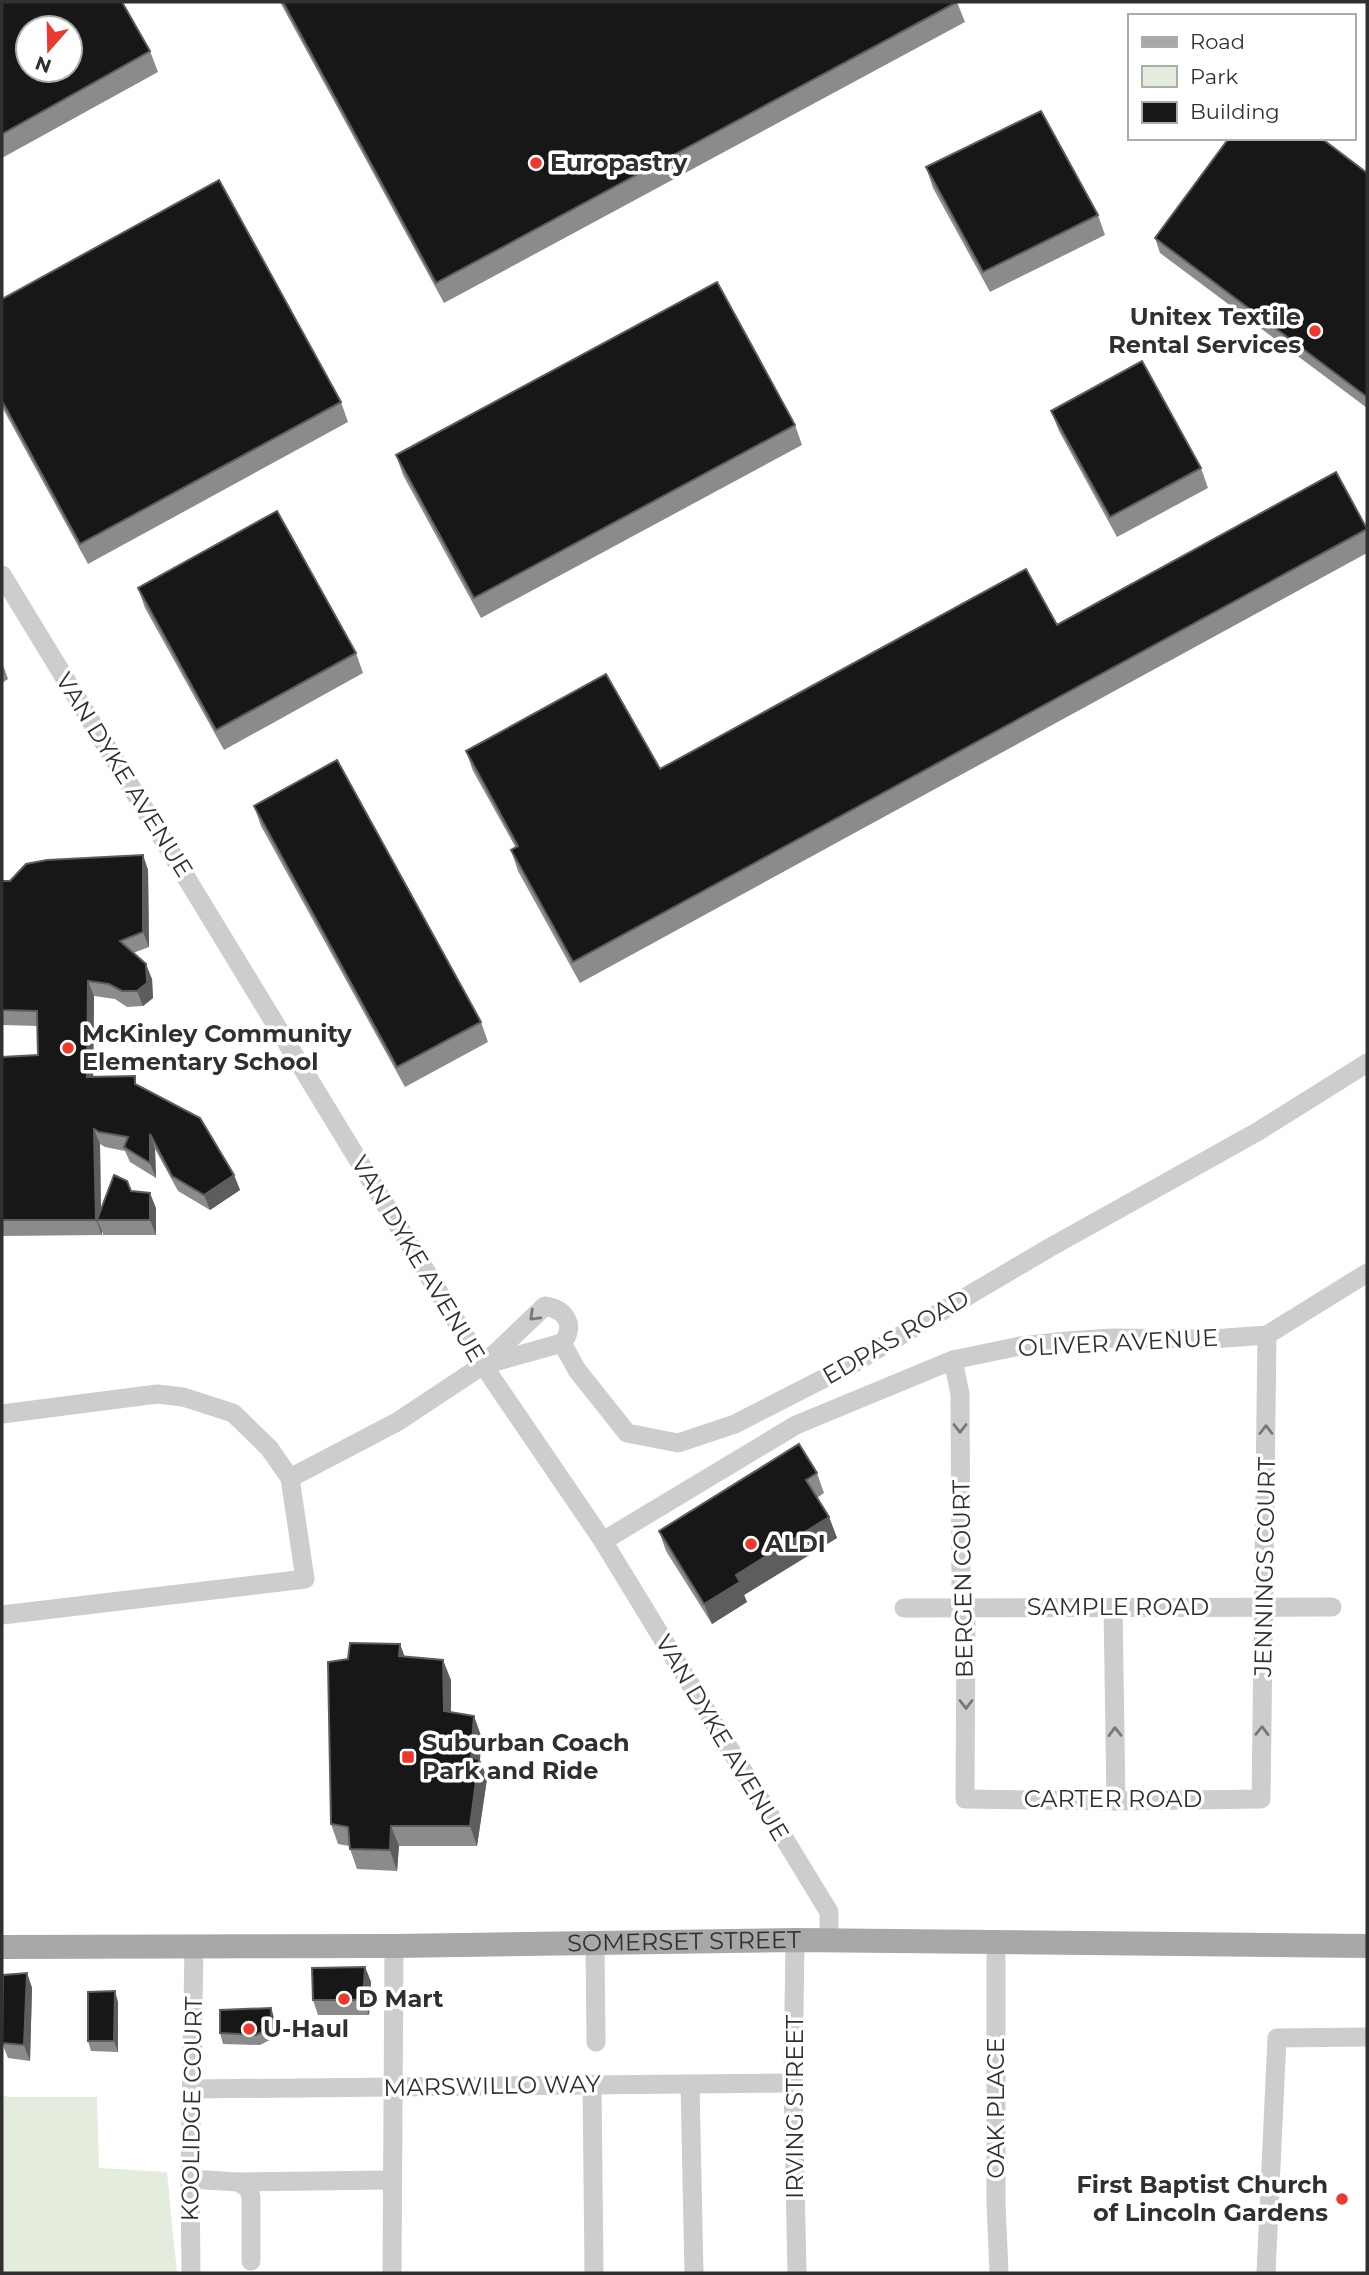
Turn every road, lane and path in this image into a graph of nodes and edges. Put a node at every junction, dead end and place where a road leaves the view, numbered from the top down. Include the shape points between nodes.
1 (2, 575) edge
2 (1367, 1063) edge
3 (1367, 1273) edge
4 (1267, 1335) junction
5 (562, 1343) junction
6 (953, 1360) junction
7 (483, 1365) junction
8 (2, 1414) edge
9 (290, 1478) junction
10 (603, 1541) junction
11 (964, 1607) junction
12 (1113, 1607) junction
13 (1332, 1607) dead end
14 (904, 1608) dead end
15 (1265, 1608) junction
16 (2, 1615) edge
17 (965, 1799) joint
18 (1261, 1799) joint
19 (1116, 1801) junction
20 (795, 1940) junction
21 (829, 1941) junction
22 (996, 1942) junction
23 (595, 1944) junction
24 (194, 1945) junction
25 (394, 1946) junction
26 (1367, 1946) edge
27 (2, 1947) edge
28 (1367, 2036) edge
29 (596, 2042) dead end
30 (793, 2083) junction
31 (592, 2084) junction
32 (690, 2084) junction
33 (392, 2087) junction
34 (192, 2088) junction
35 (190, 2179) junction
36 (391, 2180) junction
37 (238, 2182) junction
38 (251, 2262) dead end
39 (191, 2273) edge
40 (392, 2273) edge
41 (594, 2273) edge
42 (694, 2273) edge
43 (797, 2273) edge
44 (999, 2273) edge
45 (1266, 2273) edge

1 - 7 street, VAN DYKE AVENUE
2 - 5 street, EDPAS ROAD via 1257,1132 854,1363 735,1424 678,1443 628,1433 577,1370
3 - 4 street, OLIVER AVENUE
4 - 6 street, OLIVER AVENUE via 1067,1341
15 -> 4 street, JENNINGS COURT
5 - 7 street
5 -> 7 street, EDPAS ROAD via 569,1332 566,1317 545,1306
6 - 10 street, OLIVER AVENUE via 796,1424
6 -> 11 street, BERGEN COURT via 960,1394
7 - 9 street via 397,1422
7 - 10 street, VAN DYKE AVENUE
8 - 9 street via 157,1394 183,1397 233,1413 269,1448
9 - 16 street via 306,1579
10 - 21 street, VAN DYKE AVENUE via 828,1912
11 - 12 street, SAMPLE ROAD
11 - 14 street, SAMPLE ROAD
11 -> 17 street, BERGEN COURT
12 - 15 street, SAMPLE ROAD
19 -> 12 street
13 - 15 street, SAMPLE ROAD
18 -> 15 street, JENNINGS COURT
17 - 19 street, CARTER ROAD
18 - 19 street, CARTER ROAD
20 - 21 main road, SOMERSET STREET
20 - 23 main road, SOMERSET STREET
20 - 30 street, IRVING STREET
21 - 22 main road, SOMERSET STREET
22 - 26 main road, SOMERSET STREET
22 - 44 street, OAK PLACE
23 - 25 main road, SOMERSET STREET
23 - 29 street
24 - 25 main road, SOMERSET STREET
24 - 27 main road, SOMERSET STREET
24 - 34 street, KOOLIDGE COURT
25 - 33 street
28 - 45 street via 1278,2038
30 - 32 street, MARSWILLO WAY
30 - 43 street, IRVING STREET
31 - 32 street, MARSWILLO WAY
31 - 33 street, MARSWILLO WAY
31 - 41 street
32 - 42 street
33 - 34 street, MARSWILLO WAY
33 - 36 street
34 - 35 street, KOOLIDGE COURT
35 - 37 street
35 - 39 street, KOOLIDGE COURT
36 - 37 street
36 - 40 street
37 - 38 street via 248,2188 251,2197

